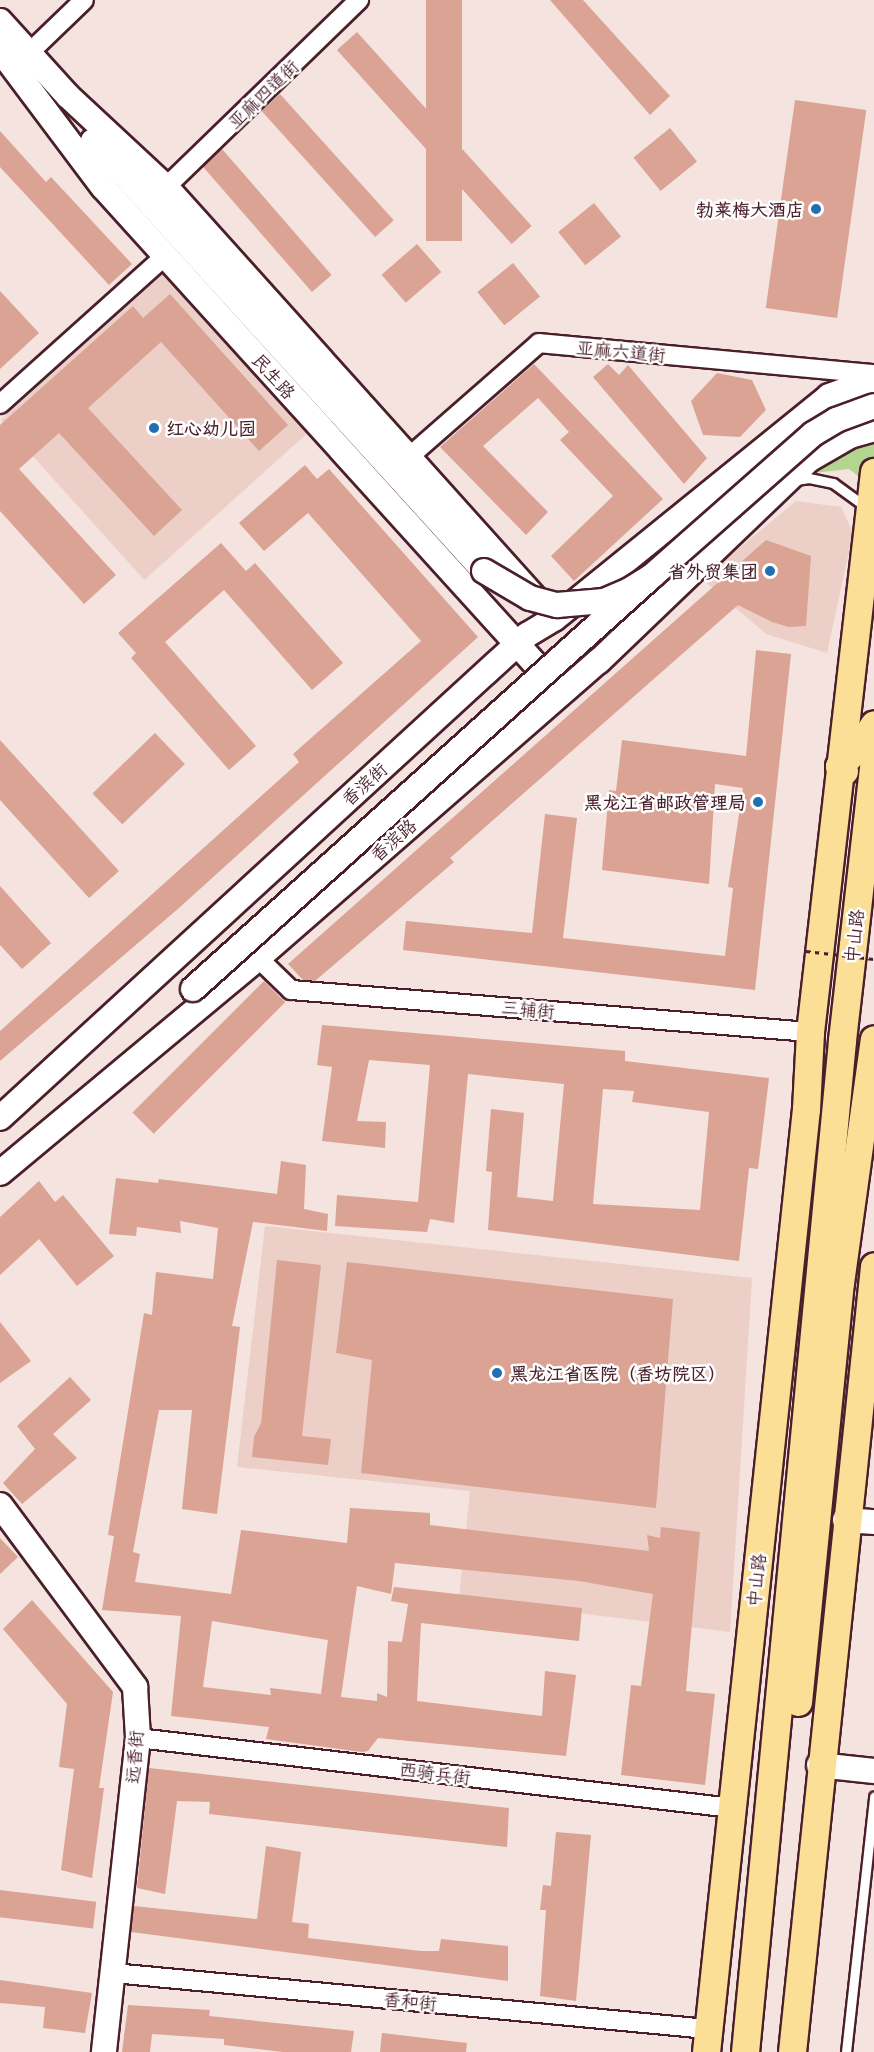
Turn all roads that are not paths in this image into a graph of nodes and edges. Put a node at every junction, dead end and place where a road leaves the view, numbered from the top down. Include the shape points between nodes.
1 (84, 0) edge
2 (359, 0) edge
3 (0, 21) edge
4 (0, 50) edge
5 (25, 63) junction
6 (166, 187) junction
7 (165, 256) junction
8 (874, 374) edge
9 (874, 380) edge
10 (0, 404) edge
11 (874, 406) edge
12 (874, 429) edge
13 (410, 456) junction
14 (874, 472) edge
15 (773, 493) junction
16 (869, 510) junction
17 (652, 576) junction
18 (554, 619) junction
19 (516, 645) junction
20 (561, 692) junction
21 (874, 724) edge
22 (874, 761) edge
23 (839, 766) junction
24 (868, 809) junction
25 (258, 958) junction
26 (847, 1000) junction
27 (810, 1032) junction
28 (874, 1039) edge
29 (806, 1108) junction
30 (0, 1118) edge
31 (23, 1152) junction
32 (0, 1173) edge
33 (874, 1266) edge
34 (0, 1505) edge
35 (845, 1520) junction
36 (874, 1522) edge
37 (138, 1738) junction
38 (819, 1765) junction
39 (874, 1771) edge
40 (874, 1797) edge
41 (732, 1808) junction
42 (113, 1973) junction
43 (707, 2041) edge
44 (104, 2052) edge
45 (745, 2052) edge
46 (763, 2052) edge
47 (792, 2052) edge
48 (846, 2052) edge

1 - 5 street
2 - 6 street, 亚麻四道街
3 - 5 main road, 民生路
4 - 5 main road, 民生路
5 - 6 main road, 民生路 via 68,96
5 - 7 main road, 民生路 via 103,187
5 - 17 main road, bridge via 484,571 530,598 557,605 604,601
6 - 13 main road, 民生路
7 - 10 street
7 - 19 main road, 民生路
8 - 13 street, 亚麻六道街 via 539,343
9 - 18 main road, 香滨街 via 829,396
11 - 17 main road, bridge via 836,420 792,450
12 - 15 main road, 香滨路 via 824,450
13 - 18 main road, 民生路
14 - 16 main road
15 - 16 lane via 796,480 822,480 845,488
15 - 20 main road, 香滨路 via 599,661
16 - 23 main road
17 - 31 main road, bridge via 193,989
18 - 19 main road, 香滨街
19 - 20 main road, 民生路
19 - 30 main road, 香滨街
20 - 25 main road, 香滨路
21 - 23 main road via 860,747
22 - 24 main road, 中山路
23 - 24 main road
23 - 27 main road
24 - 26 main road, 中山路
25 - 27 street, 三辅街 via 291,990
25 - 31 main road, 香滨路
26 - 29 main road
26 - 45 main road, 中山路
27 - 29 main road
28 - 46 main road via 840,1283
29 - 41 main road, 中山路
31 - 32 main road, 香滨路
33 - 35 main road
34 - 37 main road, 远香街 via 135,1687
35 - 36 main road
35 - 38 main road
37 - 41 street, 西骑兵街
37 - 42 main road, 远香街
38 - 39 main road
38 - 47 main road
40 - 48 lane
41 - 43 main road, 中山路
42 - 43 street, 香和街
42 - 44 main road, 远香街

